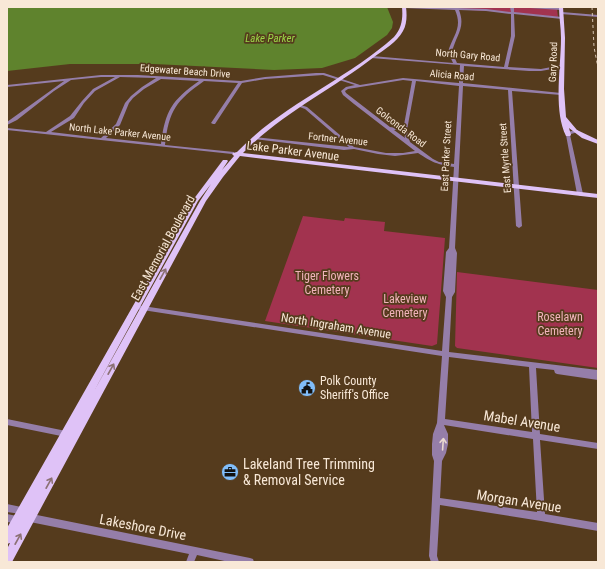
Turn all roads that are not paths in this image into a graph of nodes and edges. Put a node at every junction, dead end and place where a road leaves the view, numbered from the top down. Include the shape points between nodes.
1 (404, 7) edge
2 (512, 7) edge
3 (530, 7) edge
4 (456, 8) edge
5 (562, 12) edge
6 (512, 13) junction
7 (598, 16) edge
8 (374, 54) junction
9 (456, 64) junction
10 (462, 65) junction
11 (562, 66) junction
12 (506, 68) junction
13 (120, 76) junction
14 (161, 77) junction
15 (70, 79) junction
16 (336, 79) junction
17 (203, 80) junction
18 (414, 81) junction
19 (241, 82) junction
20 (14, 85) junction
21 (461, 85) junction
22 (7, 86) edge
23 (360, 86) junction
24 (510, 89) junction
25 (343, 91) joint
26 (7, 92) edge
27 (562, 94) junction
28 (298, 105) junction
29 (564, 117) junction
30 (213, 123) dead end
31 (7, 124) edge
32 (406, 126) junction
33 (388, 128) junction
34 (7, 129) edge
35 (576, 132) junction
36 (47, 133) junction
37 (109, 133) junction
38 (568, 135) junction
39 (87, 138) junction
40 (254, 138) junction
41 (102, 139) junction
42 (111, 140) junction
43 (598, 142) edge
44 (408, 143) junction
45 (163, 145) junction
46 (353, 148) junction
47 (419, 151) junction
48 (236, 153) junction
49 (254, 158) junction
50 (229, 164) junction
51 (456, 166) junction
52 (455, 178) junction
53 (517, 185) junction
54 (598, 191) edge
55 (579, 192) junction
56 (598, 196) edge
57 (184, 222) junction
58 (519, 226) dead end
59 (186, 233) junction
60 (140, 308) junction
61 (446, 354) junction
62 (532, 366) junction
63 (598, 373) edge
64 (598, 378) edge
65 (91, 388) junction
66 (85, 417) junction
67 (7, 422) edge
68 (441, 423) junction
69 (66, 434) junction
70 (536, 436) junction
71 (598, 446) edge
72 (436, 501) junction
73 (7, 508) edge
74 (19, 517) edge
75 (541, 517) junction
76 (598, 527) edge
77 (7, 539) edge
78 (194, 551) junction
79 (7, 560) edge
80 (432, 560) edge
81 (190, 562) edge
82 (250, 562) edge

1 - 4 street
1 - 8 main road, East Memorial Boulevard via 405,20 401,31
2 - 6 street
3 - 5 street
4 - 6 street
4 - 9 street via 460,16 460,25 450,52
5 - 6 street
5 - 7 street
5 - 11 main road, Gary Road
6 - 12 street via 512,41
8 - 9 street, North Gary Road
8 - 16 main road, East Memorial Boulevard
9 - 10 street, North Gary Road
10 - 12 street, North Gary Road
10 - 21 street, East Parker Street
11 - 12 street, North Gary Road via 541,70
11 - 27 main road, Gary Road
13 - 14 street, Edgewater Beach Drive
13 - 15 street, Edgewater Beach Drive
13 - 36 street via 94,90 72,117
14 - 17 street, Edgewater Beach Drive
14 - 37 street via 132,97 118,125
15 - 20 street, Edgewater Beach Drive
15 - 31 street
16 - 19 street, Edgewater Beach Drive via 316,74
16 - 23 street, Edgewater Beach Drive
16 - 28 main road, East Memorial Boulevard
16 - 48 main road, East Memorial Boulevard via 270,120
17 - 19 street, Edgewater Beach Drive
17 - 45 street via 182,95 169,112 164,125
18 - 21 street, Alicia Road
18 - 23 street, Alicia Road via 394,80
18 - 32 street
19 - 30 street
20 - 22 street, Edgewater Beach Drive
20 - 26 street
21 - 24 street, Alicia Road
21 - 51 street, East Parker Street
23 - 25 street, Alicia Road
24 - 27 street, Alicia Road
24 - 53 street, East Myrtle Street
25 - 33 street, Golconda Road
27 - 29 main road, Gary Road
28 - 40 main road, East Memorial Boulevard
28 - 46 street via 306,108
29 - 35 main road
29 - 38 main road, Gary Road
32 - 33 street via 399,129
32 - 44 street
33 - 44 street, Golconda Road
34 - 36 street, North Lake Parker Avenue
35 - 38 street
35 - 43 main road
36 - 39 street, North Lake Parker Avenue
37 - 39 street
37 - 41 street
37 - 42 street via 108,137
38 - 55 street
39 - 41 street, North Lake Parker Avenue
40 - 46 street, Fortner Avenue
40 - 48 main road, East Memorial Boulevard
41 - 42 street, North Lake Parker Avenue
42 - 45 street, North Lake Parker Avenue
44 - 47 street, Golconda Road
45 - 48 street, North Lake Parker Avenue
46 - 47 street, Fortner Avenue via 404,155
47 - 51 street, Golconda Road via 434,162
48 - 49 main road, Lake Parker Avenue
48 - 50 main road, East Memorial Boulevard
48 - 52 main road, Lake Parker Avenue
48 - 57 main road, East Memorial Boulevard via 209,180
49 - 50 main road via 242,158
49 - 52 main road, Lake Parker Avenue
50 - 59 main road, East Memorial Boulevard
51 - 52 street, East Parker Street
52 - 53 main road, Lake Parker Avenue
52 - 61 street, East Parker Street via 452,248 454,253
53 - 55 main road, Lake Parker Avenue
53 - 58 street, East Myrtle Street
54 - 55 main road, Lake Parker Avenue
55 - 56 main road, Lake Parker Avenue
57 - 59 main road via 183,231
57 - 60 main road, East Memorial Boulevard
60 -> 59 main road, East Memorial Boulevard
60 - 61 street, North Ingraham Avenue
60 - 65 main road, East Memorial Boulevard
66 -> 60 main road, East Memorial Boulevard
61 - 62 street, North Ingraham Avenue
61 - 68 street, East Parker Street
62 - 63 street, North Ingraham Avenue
62 - 64 street, North Ingraham Avenue
62 - 70 street
65 - 66 main road via 84,408
65 - 69 main road, East Memorial Boulevard
74 -> 66 main road, East Memorial Boulevard
67 - 69 street
68 - 70 street, Mabel Avenue
68 - 72 street, East Parker Street via 444,432 443,454 438,461
69 - 74 main road, East Memorial Boulevard
70 - 71 street, Mabel Avenue
70 - 75 street
72 - 75 street, Morgan Avenue
72 - 80 street, East Parker Street
73 - 74 street, Lakeshore Drive
74 - 77 main road, East Memorial Boulevard
74 - 78 street, Lakeshore Drive
79 -> 74 main road, East Memorial Boulevard
75 - 76 street, Morgan Avenue
78 - 81 street
78 - 82 street, Lakeshore Drive

